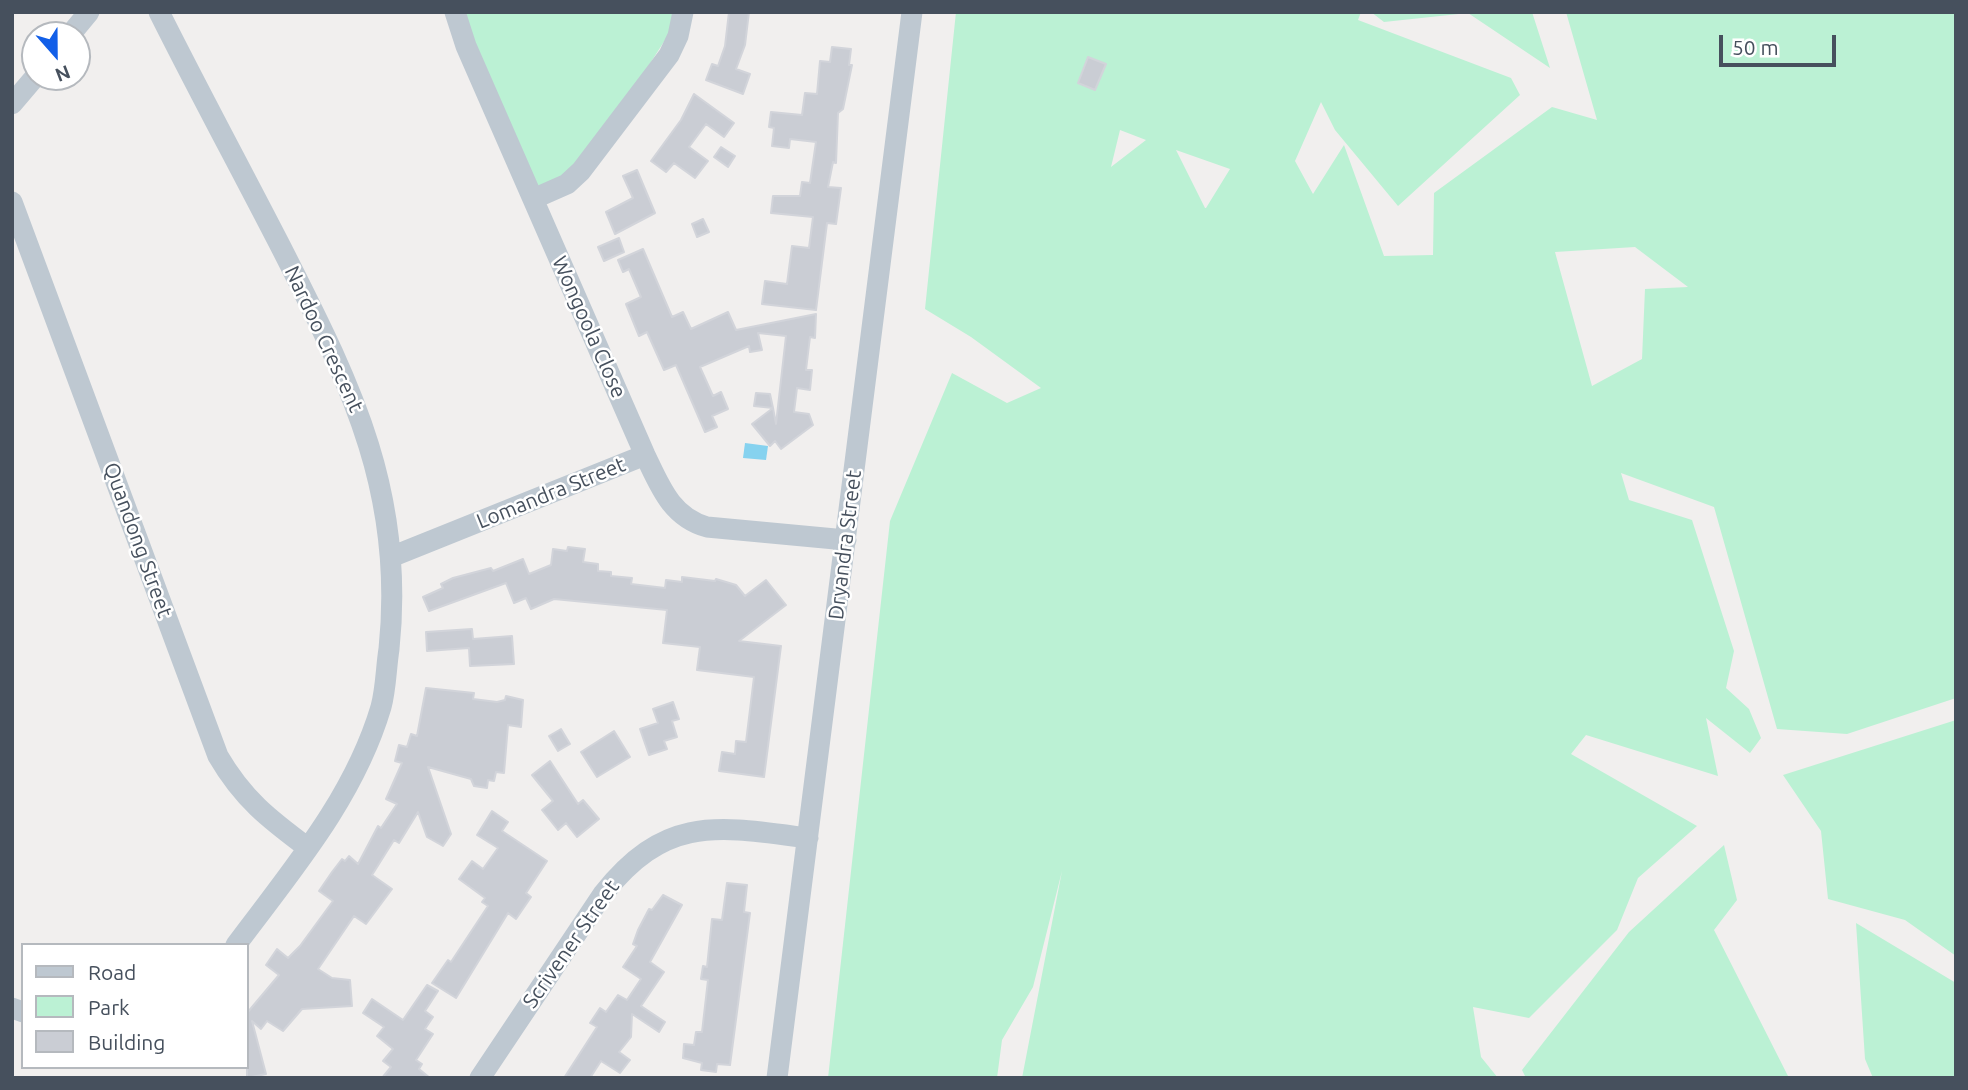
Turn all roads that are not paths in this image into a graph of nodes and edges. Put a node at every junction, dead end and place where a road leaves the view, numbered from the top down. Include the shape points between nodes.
1 (159, 12) edge
2 (455, 12) edge
3 (683, 12) edge
4 (912, 12) edge
5 (533, 199) junction
6 (12, 202) edge
7 (645, 455) junction
8 (846, 540) junction
9 (391, 557) junction
10 (808, 838) junction
11 (308, 848) junction
12 (237, 943) edge
13 (480, 1078) edge
14 (777, 1078) edge

1 - 9 street, Nardoo Crescent via 344,372 370,441
2 - 5 street, Wongoola Close
3 - 5 street via 669,55 581,171 568,184
4 - 8 street, Dryandra Street
5 - 7 street, Wongoola Close
6 - 11 street, Quandong Street via 218,756 236,788
7 - 8 street, Lomandra Street via 675,510 689,522
7 - 9 street, Lomandra Street
8 - 10 street, Dryandra Street
9 - 11 street, Nardoo Crescent via 393,608 381,705 345,793
10 - 13 street, Scrivener Street via 731,828 674,836 648,849 622,870 603,894
10 - 14 street, Dryandra Street
11 - 12 street, Nardoo Crescent

